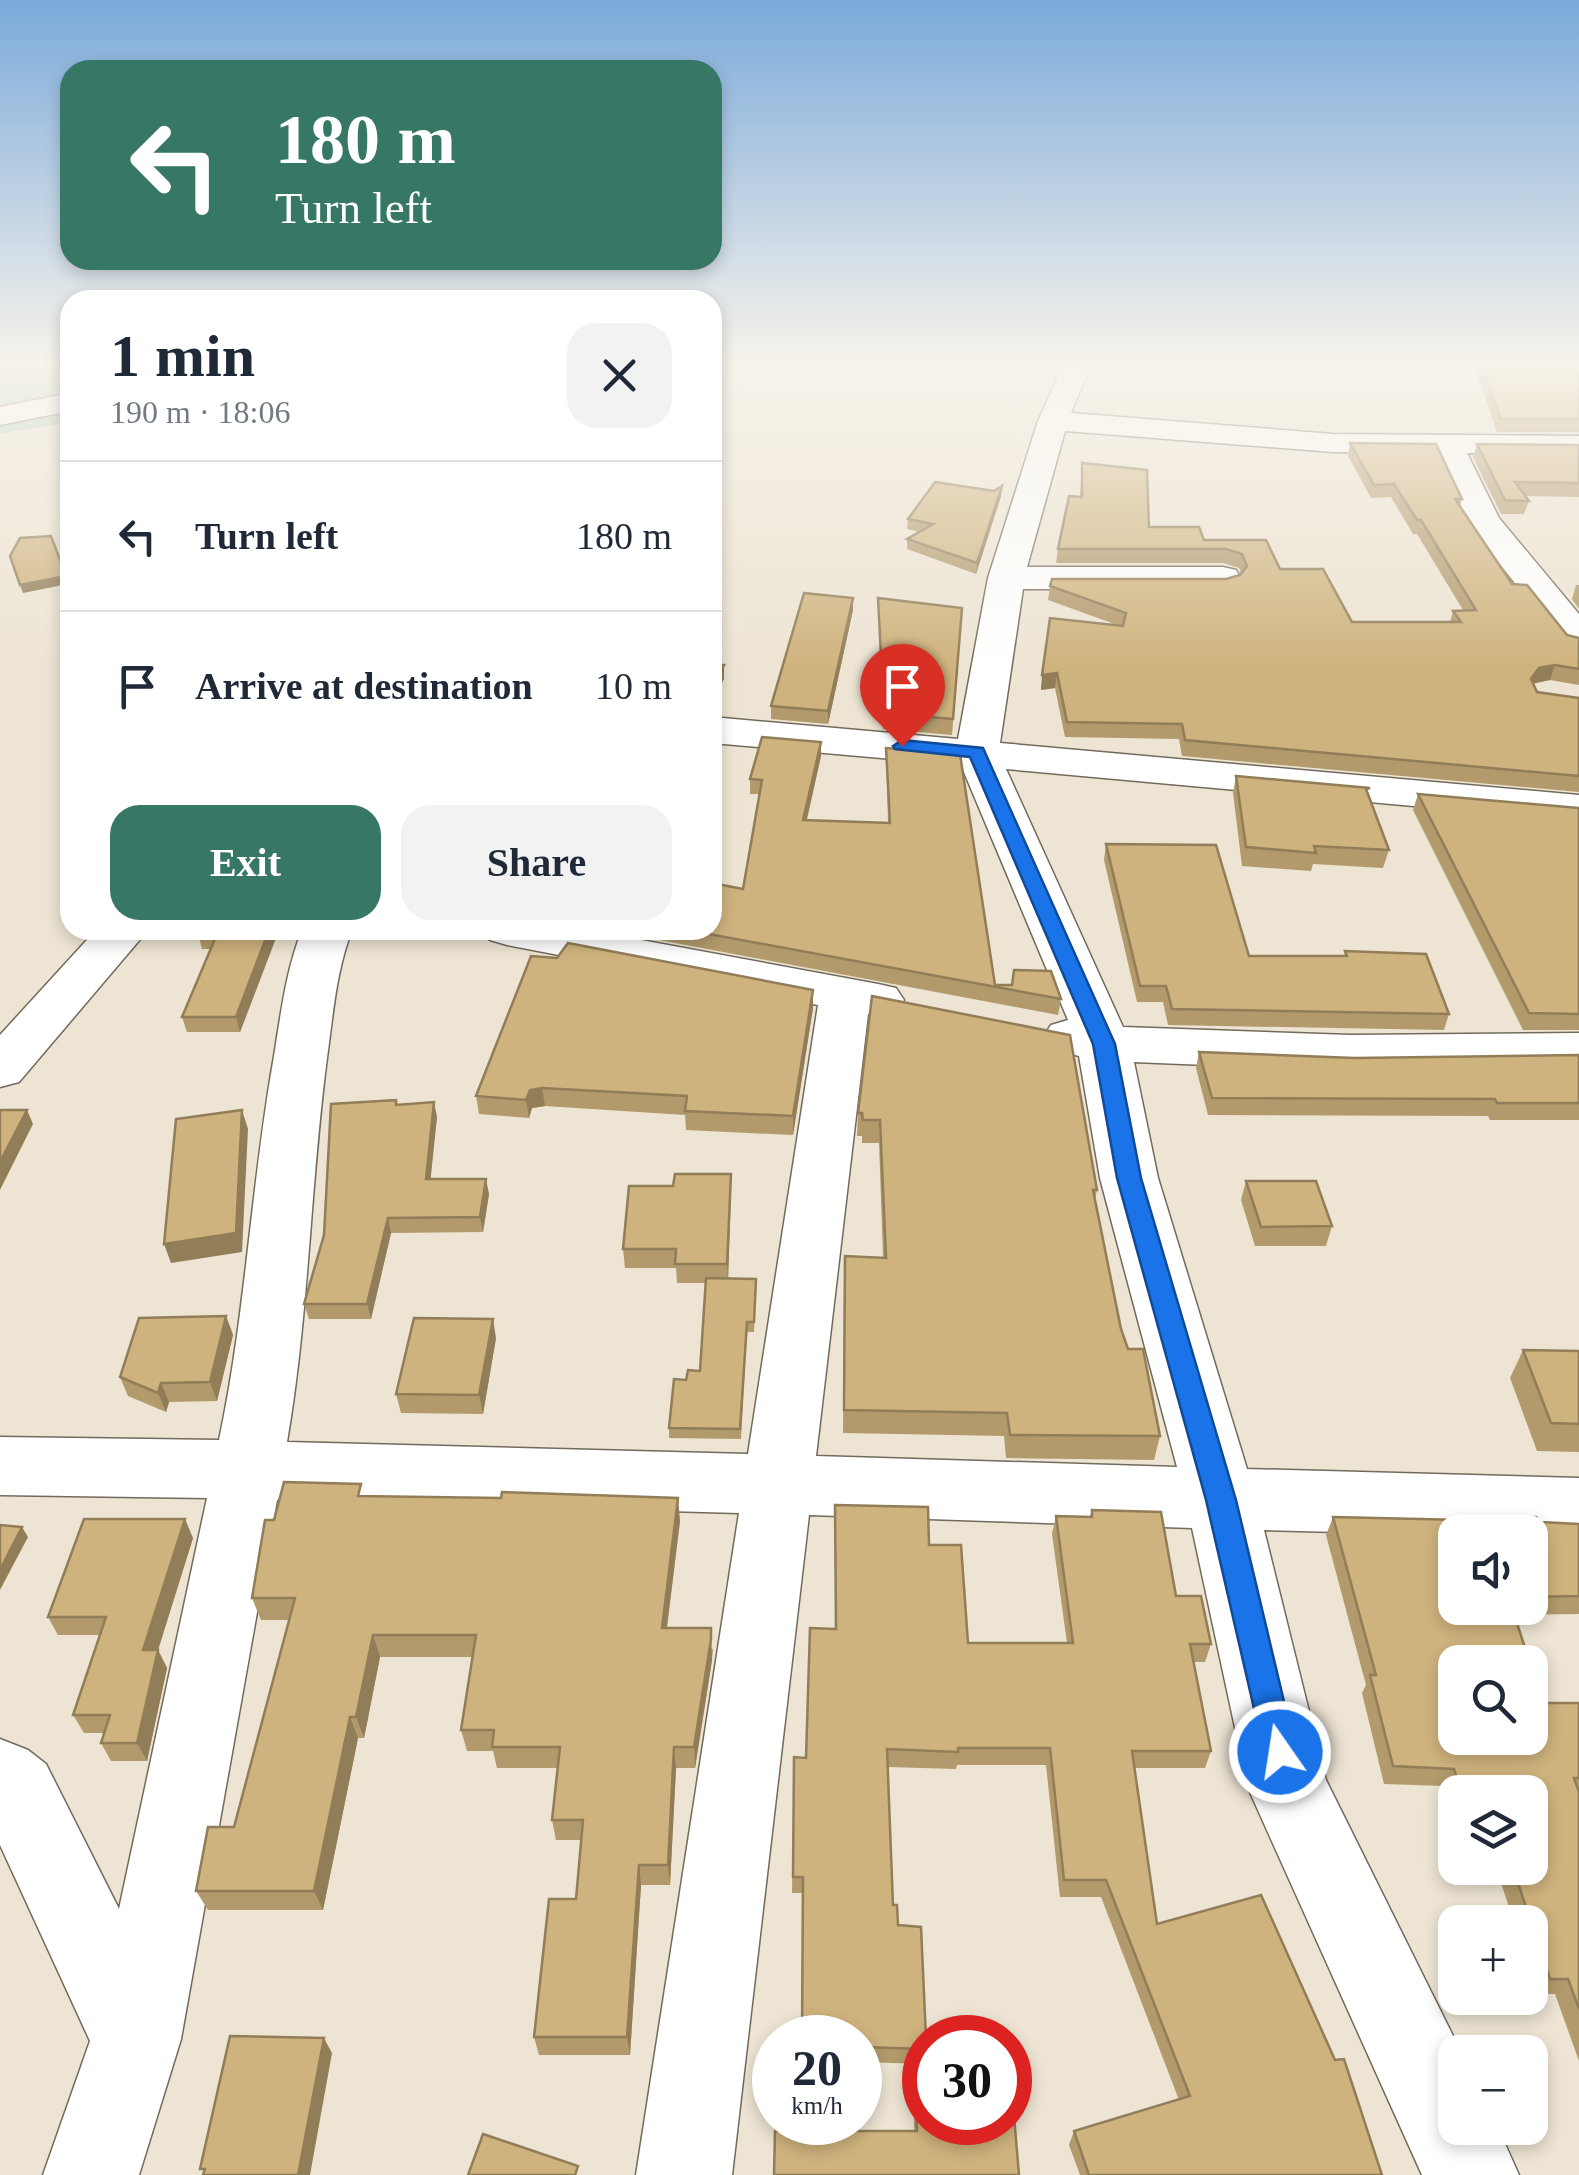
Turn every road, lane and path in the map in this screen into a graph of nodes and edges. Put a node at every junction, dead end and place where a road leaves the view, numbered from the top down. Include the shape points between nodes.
1 (1040, 466) edge
2 (1458, 466) edge
3 (1006, 578) junction
4 (1222, 578) edge
5 (1579, 639) edge
6 (722, 731) edge
7 (977, 752) junction
8 (1579, 808) edge
9 (114, 940) edge
10 (323, 940) edge
11 (561, 940) edge
12 (845, 994) junction
13 (919, 1008) edge
14 (1030, 1030) edge
15 (1104, 1044) junction
16 (1579, 1051) edge
17 (0, 1069) edge
18 (0, 1466) edge
19 (246, 1468) junction
20 (780, 1486) junction
21 (1221, 1500) junction
22 (1579, 1508) edge
23 (0, 1778) edge
24 (136, 2039) junction
25 (91, 2175) edge
26 (684, 2175) edge
27 (1470, 2175) edge

1 - 3 street
2 - 5 street via 1483,521
3 - 4 street
3 - 7 street
6 - 7 street
7 - 8 street
7 - 15 street
9 - 17 street
10 - 19 street via 296,1087 268,1359
11 - 12 street
12 - 13 street
12 - 20 street
14 - 15 street
15 - 16 street via 1350,1053
15 - 21 street via 1129,1178
18 - 19 street
19 - 20 street
19 - 24 street
20 - 21 street
20 - 26 street
21 - 22 street
21 - 27 street via 1288,1788
23 - 24 street via 18,1792
24 - 25 street

